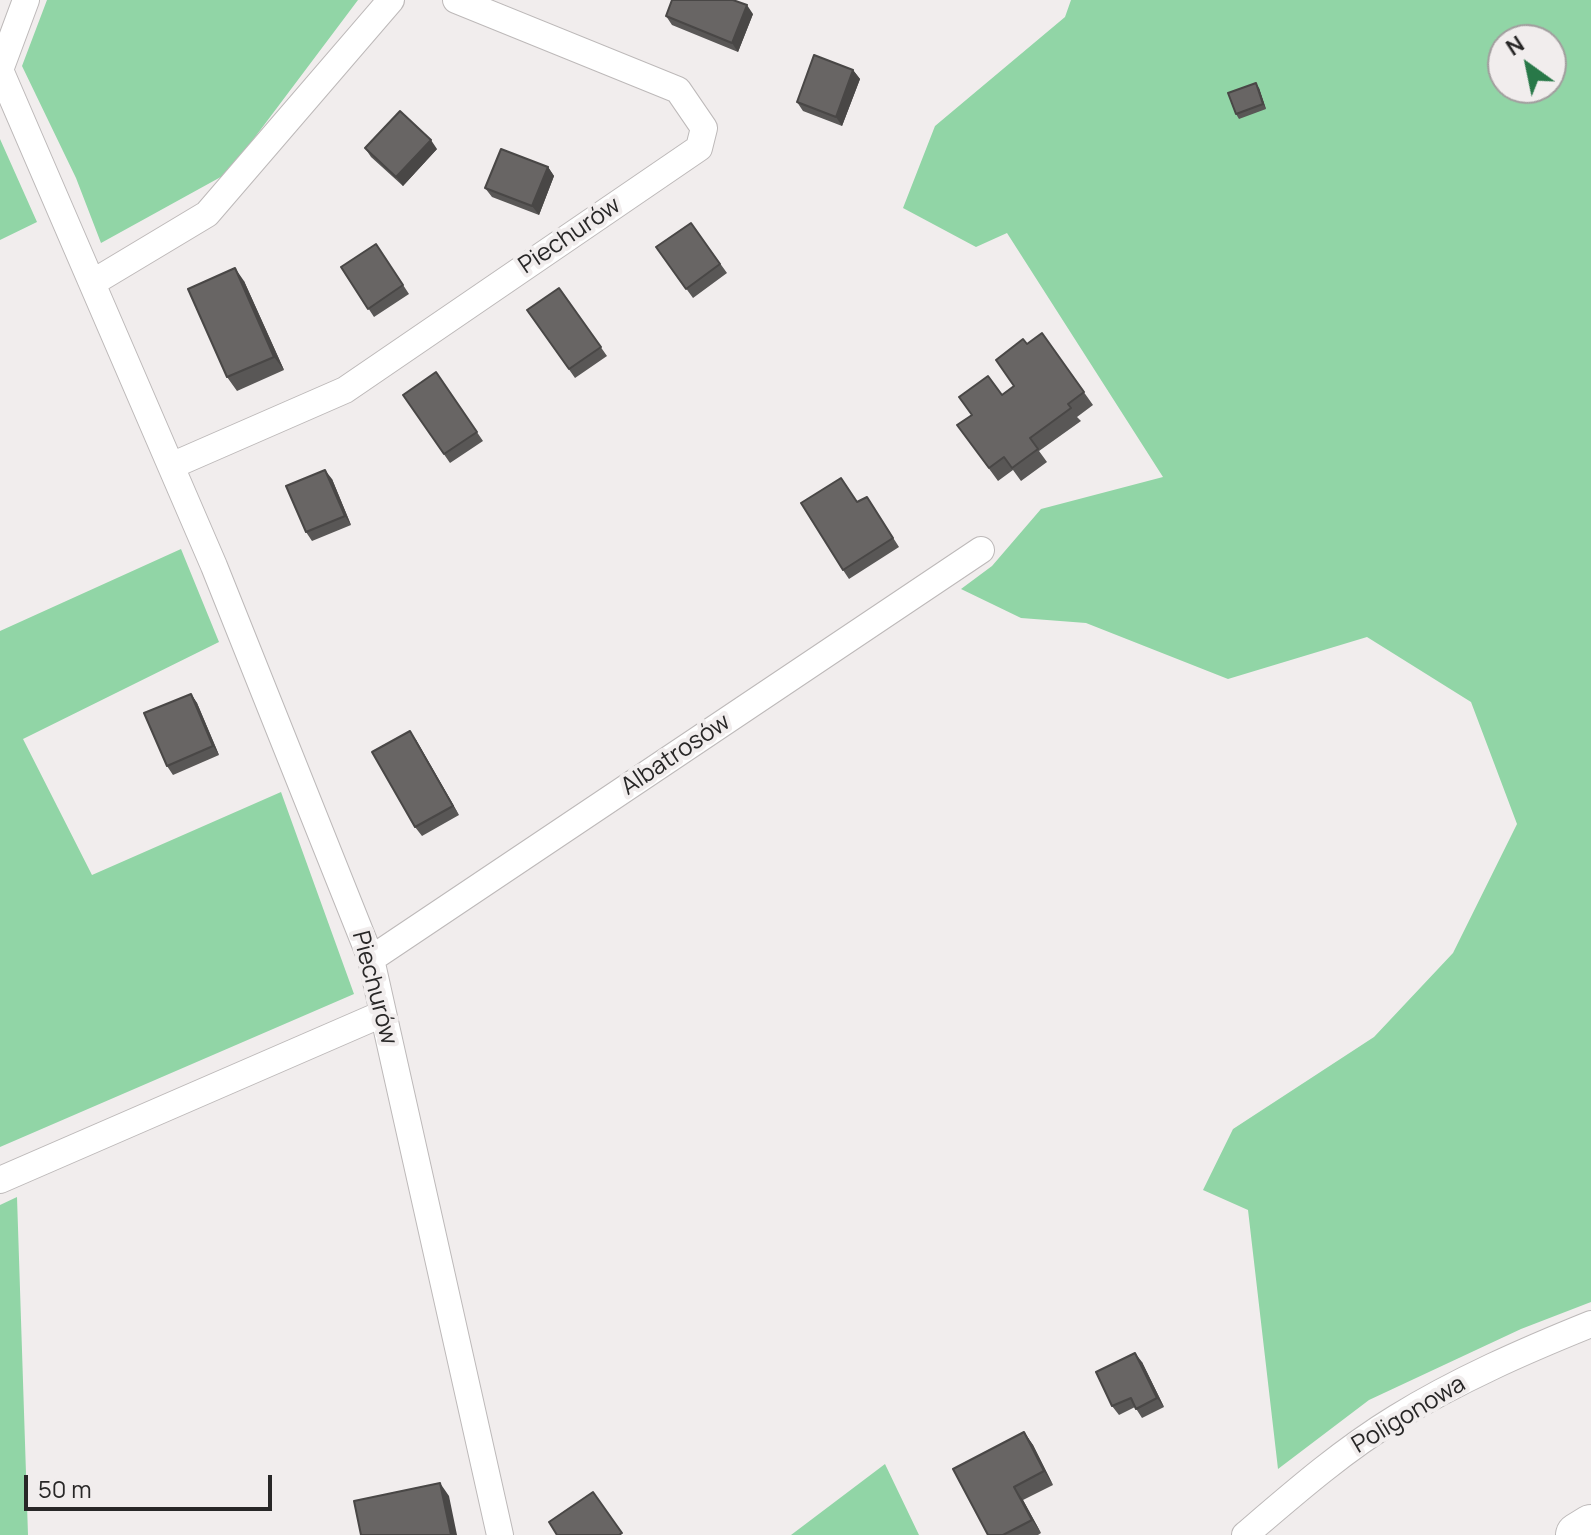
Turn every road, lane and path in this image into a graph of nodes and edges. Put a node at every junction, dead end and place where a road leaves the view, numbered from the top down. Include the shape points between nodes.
1 (26, 0) edge
2 (391, 0) edge
3 (456, 0) edge
4 (92, 283) junction
5 (171, 466) junction
6 (981, 550) dead end
7 (371, 959) junction
8 (382, 1014) junction
9 (0, 1180) edge
10 (1591, 1324) edge
11 (1591, 1527) edge
12 (500, 1535) edge
13 (1245, 1535) edge
14 (1578, 1535) edge

1 - 4 street, Piechurów via 0,70
2 - 4 street via 207,214
3 - 5 street, Piechurów via 678,90 704,128 699,148 345,390
4 - 5 street, Piechurów
5 - 7 street, Piechurów
6 - 7 street, Albatrosów
7 - 8 street, Piechurów
8 - 9 street
8 - 12 street, Piechurów
10 - 13 street, Poligonowa via 1513,1355 1396,1418 1315,1474
11 - 14 highway

